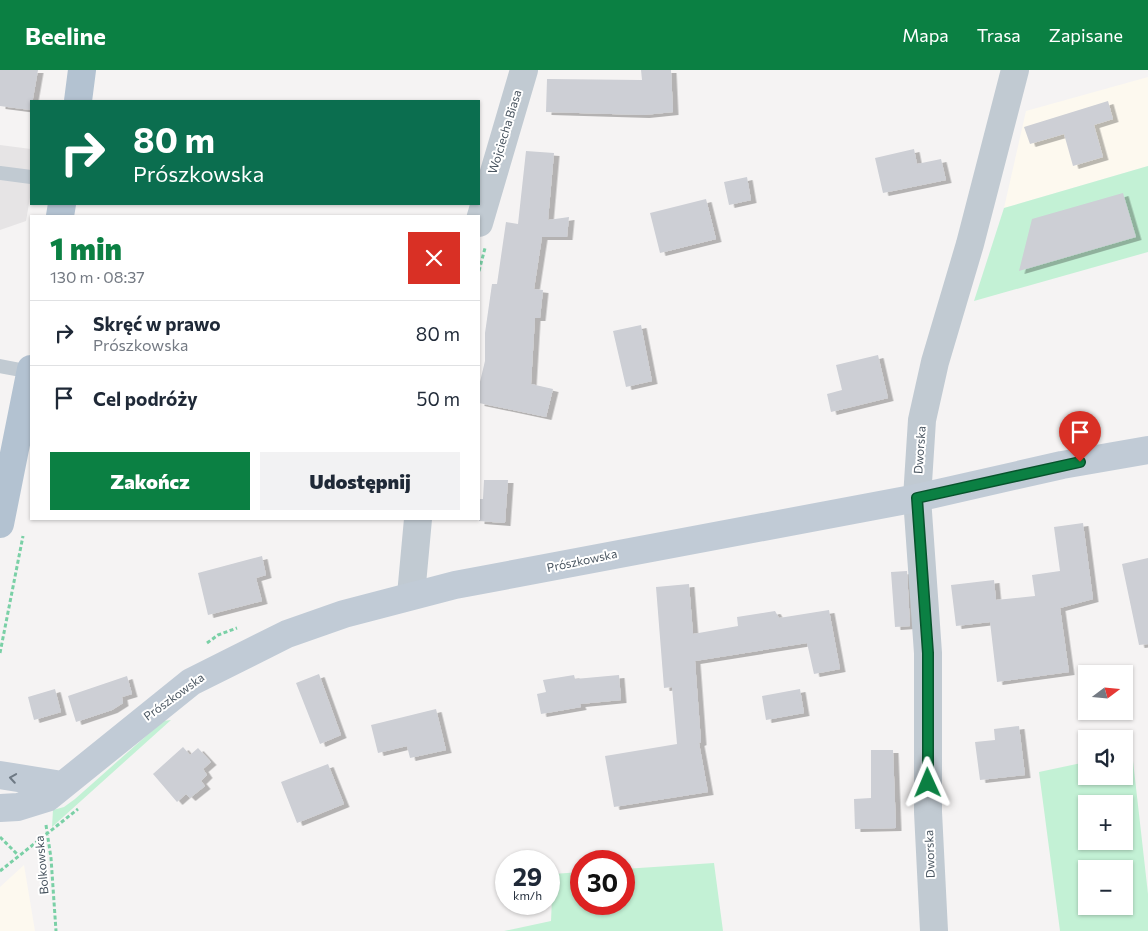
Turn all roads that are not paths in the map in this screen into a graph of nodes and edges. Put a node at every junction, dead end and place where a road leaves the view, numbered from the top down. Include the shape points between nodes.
1 (82, 70) edge
2 (524, 70) edge
3 (1015, 70) edge
4 (78, 100) edge
5 (0, 173) edge
6 (30, 178) edge
7 (480, 220) edge
8 (0, 366) edge
9 (30, 370) edge
10 (30, 378) edge
11 (1148, 450) edge
12 (917, 498) junction
13 (418, 520) edge
14 (12, 530) edge
15 (411, 595) junction
16 (0, 775) edge
17 (54, 791) junction
18 (0, 808) edge
19 (934, 931) edge

1 - 4 main road
2 - 7 street, Wojciecha Biasa
3 - 12 street, Dworska via 928,391 922,420
5 - 6 lane
8 - 9 lane
10 - 14 main road
11 - 12 main road, Prószkowska via 1062,465
12 - 15 main road, Prószkowska
12 - 19 street, Dworska via 928,653 928,812
13 - 15 street
15 - 17 main road, Prószkowska via 288,634 221,665 191,682
17 -> 16 main road
17 - 18 main road, Prószkowska via 18,807

